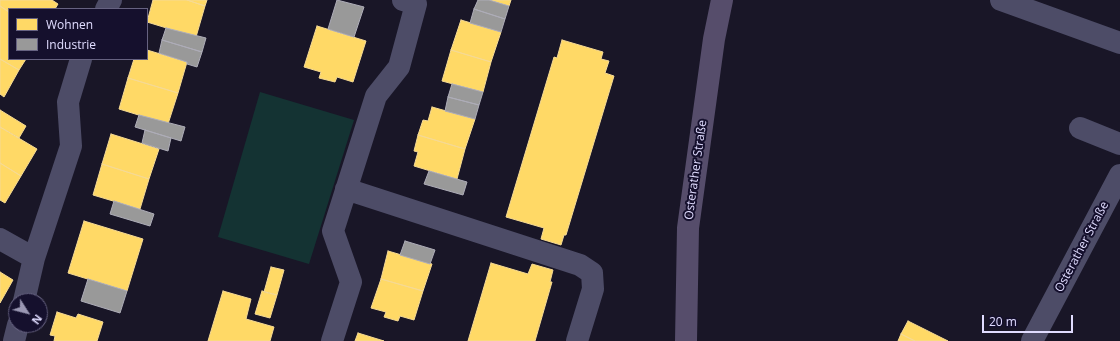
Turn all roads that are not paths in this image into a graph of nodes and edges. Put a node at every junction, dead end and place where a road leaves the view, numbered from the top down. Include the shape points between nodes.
1 (403, 0) edge
2 (722, 0) edge
3 (1001, 0) edge
4 (1120, 43) edge
5 (81, 60) edge
6 (1080, 128) dead end
7 (1120, 144) edge
8 (1120, 175) edge
9 (346, 189) junction
10 (0, 238) edge
11 (34, 258) junction
12 (26, 293) edge
13 (332, 341) edge
14 (577, 341) edge
15 (686, 341) edge
16 (1032, 341) edge

1 - 9 street via 416,4 399,67 376,96
2 - 15 main road, Osterather Straße via 714,39 688,228
3 - 4 street
5 - 11 street via 68,102 71,146
6 - 7 street
8 - 16 street, Osterather Straße
9 - 13 street via 334,231 351,282
9 - 14 street via 580,264 592,273 593,289
10 - 11 street
11 - 12 street

